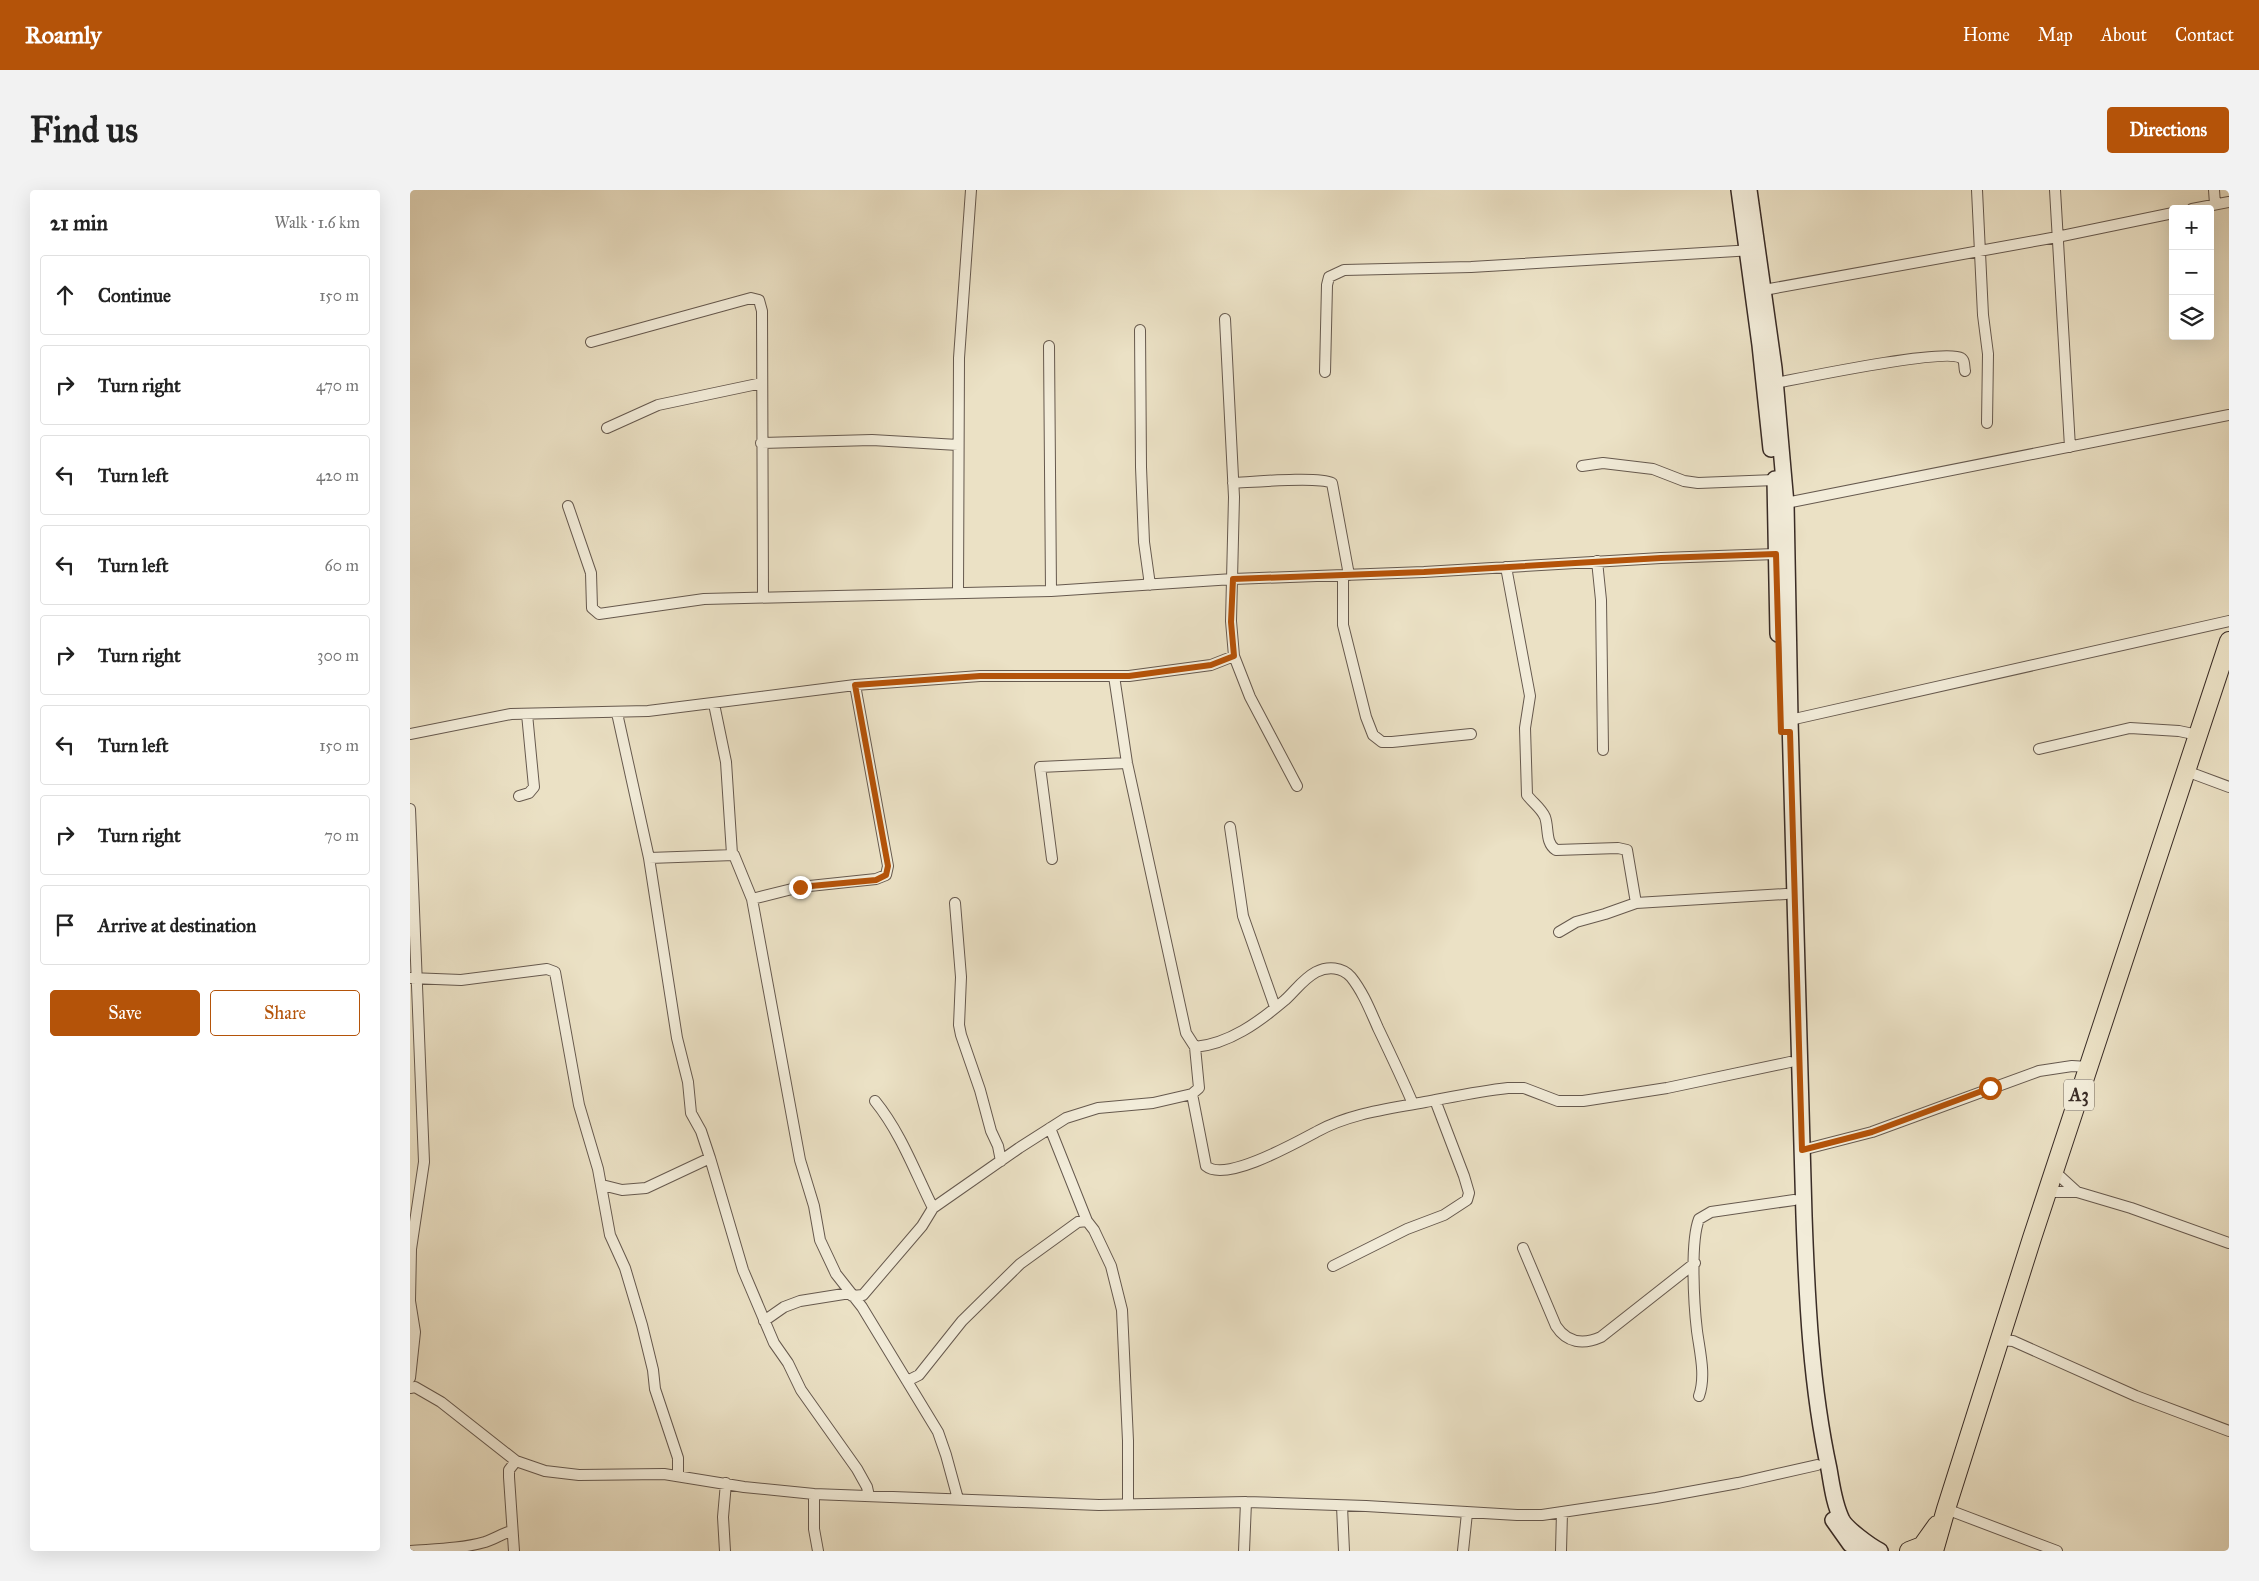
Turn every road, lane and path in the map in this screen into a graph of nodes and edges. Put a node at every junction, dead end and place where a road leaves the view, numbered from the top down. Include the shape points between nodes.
1 (970, 190) edge
2 (1739, 190) edge
3 (1749, 190) edge
4 (1977, 190) edge
5 (2055, 190) edge
6 (2214, 190) edge
7 (2229, 202) edge
8 (2215, 204) junction
9 (2210, 205) edge
10 (2169, 214) edge
11 (2057, 237) junction
12 (1752, 250) junction
13 (1980, 251) junction
14 (1764, 290) junction
15 (1225, 319) dead end
16 (1140, 330) dead end
17 (591, 342) dead end
18 (1050, 346) dead end
19 (1325, 372) dead end
20 (1965, 372) dead end
21 (762, 383) junction
22 (1776, 383) junction
23 (2229, 415) edge
24 (1987, 423) dead end
25 (607, 428) dead end
26 (761, 443) junction
27 (958, 445) junction
28 (2070, 447) junction
29 (1582, 466) dead end
30 (1775, 480) junction
31 (1233, 483) junction
32 (1781, 504) junction
33 (568, 506) dead end
34 (1776, 554) junction
35 (1597, 561) junction
36 (1506, 567) junction
37 (1346, 575) junction
38 (1233, 579) junction
39 (1150, 585) junction
40 (1051, 591) junction
41 (958, 592) junction
42 (763, 596) junction
43 (2229, 622) edge
44 (2229, 640) edge
45 (1234, 656) junction
46 (1114, 676) junction
47 (855, 685) junction
48 (714, 704) junction
49 (617, 713) junction
50 (527, 714) junction
51 (1787, 728) junction
52 (410, 734) edge
53 (1471, 734) dead end
54 (2198, 735) junction
55 (2039, 749) dead end
56 (1604, 750) dead end
57 (1127, 763) junction
58 (2186, 771) junction
59 (1297, 786) dead end
60 (2229, 787) edge
61 (519, 796) dead end
62 (410, 809) edge
63 (1230, 827) dead end
64 (732, 854) junction
65 (649, 858) junction
66 (1052, 859) dead end
67 (1786, 894) junction
68 (752, 899) junction
69 (954, 903) dead end
70 (1636, 903) junction
71 (1559, 932) dead end
72 (413, 978) edge
73 (1275, 1007) junction
74 (1195, 1047) junction
75 (1790, 1062) junction
76 (2088, 1067) junction
77 (1192, 1094) junction
78 (1434, 1100) junction
79 (875, 1101) dead end
80 (1413, 1104) junction
81 (1050, 1128) junction
82 (998, 1146) junction
83 (1802, 1150) junction
84 (1010, 1154) junction
85 (710, 1158) junction
86 (1001, 1161) junction
87 (2054, 1171) junction
88 (602, 1185) junction
89 (2047, 1192) junction
90 (2077, 1192) junction
91 (1794, 1200) junction
92 (933, 1208) junction
93 (1087, 1221) junction
94 (2229, 1243) edge
95 (1524, 1248) dead end
96 (1695, 1263) junction
97 (1333, 1266) dead end
98 (851, 1295) junction
99 (764, 1321) junction
100 (2000, 1340) junction
101 (410, 1378) edge
102 (907, 1381) junction
103 (410, 1388) edge
104 (1699, 1396) dead end
105 (2229, 1431) edge
106 (516, 1461) junction
107 (1818, 1465) junction
108 (678, 1476) junction
109 (726, 1483) junction
110 (814, 1494) junction
111 (869, 1496) junction
112 (958, 1499) junction
113 (1246, 1502) junction
114 (1128, 1504) junction
115 (1342, 1506) junction
116 (1946, 1509) junction
117 (1562, 1512) junction
118 (1467, 1513) junction
119 (511, 1531) junction
120 (410, 1551) edge
121 (514, 1551) edge
122 (724, 1551) edge
123 (818, 1551) edge
124 (1244, 1551) edge
125 (1344, 1551) edge
126 (1463, 1551) edge
127 (1561, 1551) edge
128 (1860, 1551) edge
129 (1880, 1551) edge
130 (1909, 1551) edge
131 (1934, 1551) edge
132 (2057, 1551) edge

1 - 27 street via 959,358
2 - 12 main road
3 - 12 main road
4 - 13 street
5 - 11 street
6 - 8 street
7 - 8 street
8 - 9 street
10 - 11 street
11 - 13 street
11 - 28 street
12 - 14 main road
12 - 19 street via 1336,272 1329,277 1327,285
12 - 30 main road
13 - 14 street
13 - 24 street via 1988,354
14 - 22 main road
15 - 31 street
16 - 39 street via 1141,467 1144,542
17 - 21 street via 757,299 762,311
18 - 40 street
20 - 22 street via 1961,358 1933,357
21 - 25 street via 658,405
21 - 26 street
22 - 32 main road
23 - 28 street
26 - 27 street via 872,440
26 - 42 street
27 - 41 street
28 - 32 street
29 - 30 street via 1602,464 1653,469 1698,483
30 - 32 main road
31 - 37 street via 1309,480 1332,483
31 - 38 street
32 - 34 main road
32 - 51 main road
33 - 42 street via 591,573 592,608 595,612 607,614 704,599
34 - 35 street
34 - 51 main road
35 - 36 street
35 - 56 street via 1601,600
36 - 37 street
36 - 70 street via 1530,696 1525,737 1527,795 1545,817 1549,843 1556,850 1627,850
37 - 38 street
37 - 53 street via 1344,625 1373,735 1382,742 1392,742
38 - 39 street
38 - 45 street via 1231,622
39 - 40 street
40 - 41 street
41 - 42 street
43 - 51 street
44 - 54 highway, A3
45 - 46 street via 1211,665
45 - 59 street via 1250,697
46 - 47 street via 1033,674
46 - 57 street
47 - 48 street
47 - 68 street via 888,866 886,875 876,880 800,887
48 - 49 street
48 - 64 street via 726,762
49 - 50 street
49 - 65 street
50 - 52 street via 475,720
50 - 61 street via 534,788
51 - 67 main road
51 - 83 main road
54 - 55 street via 2130,728
54 - 58 highway, A3
57 - 66 street via 1040,767
57 - 74 street via 1186,1033
58 - 60 street
58 - 76 highway, A3
62 - 72 street
63 - 73 street via 1243,916
64 - 65 street
64 - 68 street via 739,863
65 - 85 street via 677,1038 688,1082 689,1107
67 - 70 street
67 - 75 main road
68 - 98 street via 800,1160 820,1240 836,1274
69 - 82 street via 961,977 959,1025
70 - 71 street via 1576,922
72 - 88 street via 461,980 546,969 555,972 579,1105
72 - 101 street via 424,1162 411,1249 410,1301 414,1332
73 - 74 street via 1226,1040
73 - 80 street via 1316,972 1328,968 1344,971 1364,997
74 - 77 street via 1199,1088
75 - 78 street via 1667,1088 1583,1101 1554,1100 1524,1088 1489,1090
75 - 91 main road
76 - 83 street via 2039,1071 1872,1132
76 - 87 highway, A3
77 - 80 street via 1206,1166 1214,1171 1261,1160 1354,1116
77 - 81 street via 1153,1103 1090,1110 1066,1118
78 - 80 street
78 - 97 street via 1464,1176 1469,1192 1466,1200 1444,1215 1407,1229
79 - 92 street via 898,1133
81 - 84 street
81 - 93 street
82 - 84 street
82 - 86 street
83 - 129 main road via 1807,1292 1825,1449 1843,1522
84 - 86 street
85 - 88 street via 646,1188 622,1190
85 - 99 street via 737,1254
86 - 92 street
87 - 89 highway, A3
87 - 90 street
88 - 108 street via 610,1234 639,1313 655,1389 678,1458
89 - 90 street
89 - 100 highway, A3
90 - 94 street
91 - 96 street via 1711,1212 1701,1217 1695,1236
91 - 107 main road via 1797,1286
92 - 98 street via 922,1226 863,1295
93 - 102 street via 1078,1222 1020,1264 962,1321 920,1375
93 - 114 street via 1111,1266 1122,1310
95 - 96 street via 1556,1326 1561,1334 1577,1342 1601,1337
96 - 104 street via 1695,1314 1703,1386
98 - 99 street via 800,1301 784,1307
98 - 102 street via 870,1318
99 - 111 street via 801,1390 849,1455 867,1486
100 - 105 street via 2012,1341 2136,1396
100 - 116 highway, A3
102 - 112 street via 943,1444
103 - 106 street via 415,1387 441,1402
106 - 108 street via 562,1474 651,1473
106 - 119 street via 509,1470
107 - 117 street via 1738,1483
107 - 128 main road via 1832,1518
108 - 109 street
109 - 110 street
109 - 122 street
110 - 111 street
110 - 123 street
111 - 112 street
112 - 114 street
113 - 114 street
113 - 115 street
113 - 124 street
115 - 118 street
115 - 125 street
116 - 130 highway via 1922,1546
116 - 131 highway, A3
116 - 132 street
117 - 118 street via 1517,1515
117 - 127 street
118 - 126 street
119 - 120 street via 484,1542 446,1550
119 - 121 street

